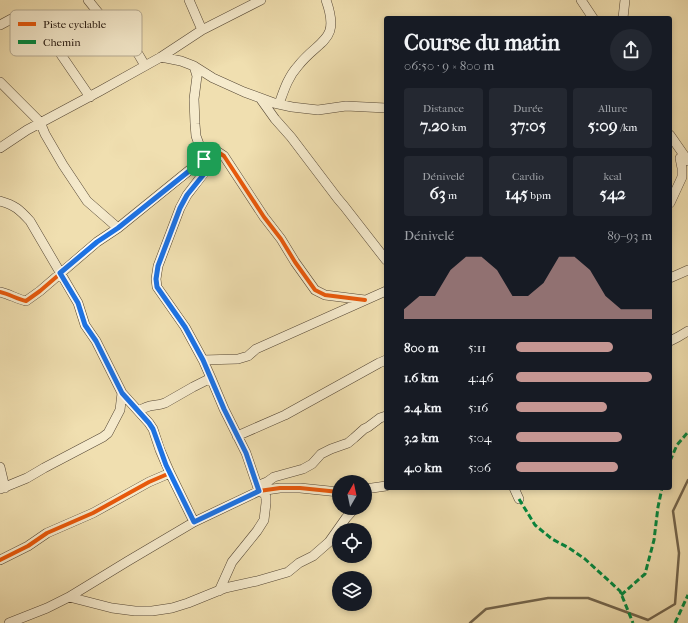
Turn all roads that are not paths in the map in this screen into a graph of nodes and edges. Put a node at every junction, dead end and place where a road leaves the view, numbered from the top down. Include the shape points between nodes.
1 (88, 0) edge
2 (189, 0) edge
3 (261, 0) edge
4 (326, 0) edge
5 (581, 0) edge
6 (625, 0) edge
7 (96, 10) edge
8 (592, 16) edge
9 (623, 16) edge
10 (10, 20) edge
11 (0, 25) edge
12 (202, 30) junction
13 (62, 56) edge
14 (139, 56) edge
15 (161, 57) junction
16 (145, 66) junction
17 (194, 66) junction
18 (0, 82) edge
19 (90, 97) junction
20 (260, 98) junction
21 (279, 104) junction
22 (384, 108) edge
23 (40, 122) junction
24 (672, 138) edge
25 (0, 148) edge
26 (672, 158) edge
27 (204, 159) junction
28 (685, 159) edge
29 (672, 199) edge
30 (0, 201) edge
31 (118, 228) junction
32 (384, 257) edge
33 (688, 270) edge
34 (60, 273) junction
35 (672, 277) edge
36 (0, 292) edge
37 (384, 292) edge
38 (365, 300) junction
39 (688, 331) edge
40 (672, 340) edge
41 (203, 360) junction
42 (384, 361) edge
43 (211, 378) junction
44 (122, 393) junction
45 (139, 411) junction
46 (384, 417) edge
47 (237, 436) junction
48 (0, 467) edge
49 (170, 473) junction
50 (384, 486) edge
51 (2, 488) edge
52 (372, 488) edge
53 (258, 489) junction
54 (515, 490) edge
55 (332, 491) edge
56 (519, 499) dead end
57 (349, 515) edge
58 (194, 522) junction
59 (0, 560) edge
60 (219, 591) junction
61 (69, 597) junction
62 (9, 623) edge

1 - 7 street
2 - 12 street
3 - 12 street
4 - 21 street via 330,12 329,34 297,66 286,84
5 - 8 street
6 - 9 street
10 - 11 street
12 - 15 street
13 - 19 street
14 - 16 street
15 - 16 street
15 - 17 street
16 - 19 street
17 - 20 street via 213,78
17 - 27 street via 197,76 194,99 196,136
18 - 23 street
19 - 23 street
20 - 21 street
20 - 32 street
21 - 22 street via 318,110 346,106
23 - 25 street
23 - 31 street via 52,147 87,200
24 - 28 street
26 - 28 street
27 - 31 street
27 - 38 street via 213,151 224,156 314,290 325,295
27 - 41 street via 207,166 204,174 180,208 158,266 156,279 157,287 185,327
28 - 29 street via 682,177
30 - 34 street via 10,203 30,221
31 - 34 street
33 - 35 street
34 - 36 street via 26,301
34 - 44 street via 78,303 85,325 96,341
37 - 38 street
38 - 41 street via 256,349 248,356 238,359
39 - 40 street
41 - 43 street
42 - 47 street via 285,415
43 - 45 street via 165,403 146,406
43 - 47 street
44 - 45 street
44 - 51 street via 120,410 108,433 103,437 27,478
45 - 49 street via 153,429
46 - 53 street via 348,443 321,454 312,464 274,477
47 - 53 street via 246,453
48 - 51 street
49 - 58 street
49 - 59 street via 93,513 47,533
50 - 52 street
53 - 55 street via 300,488
53 - 58 street
53 - 60 street via 266,496 264,520 232,562
54 - 56 street
57 - 60 street via 329,542 288,572
58 - 61 street
60 - 61 street via 172,608 152,611 112,608
61 - 62 street

